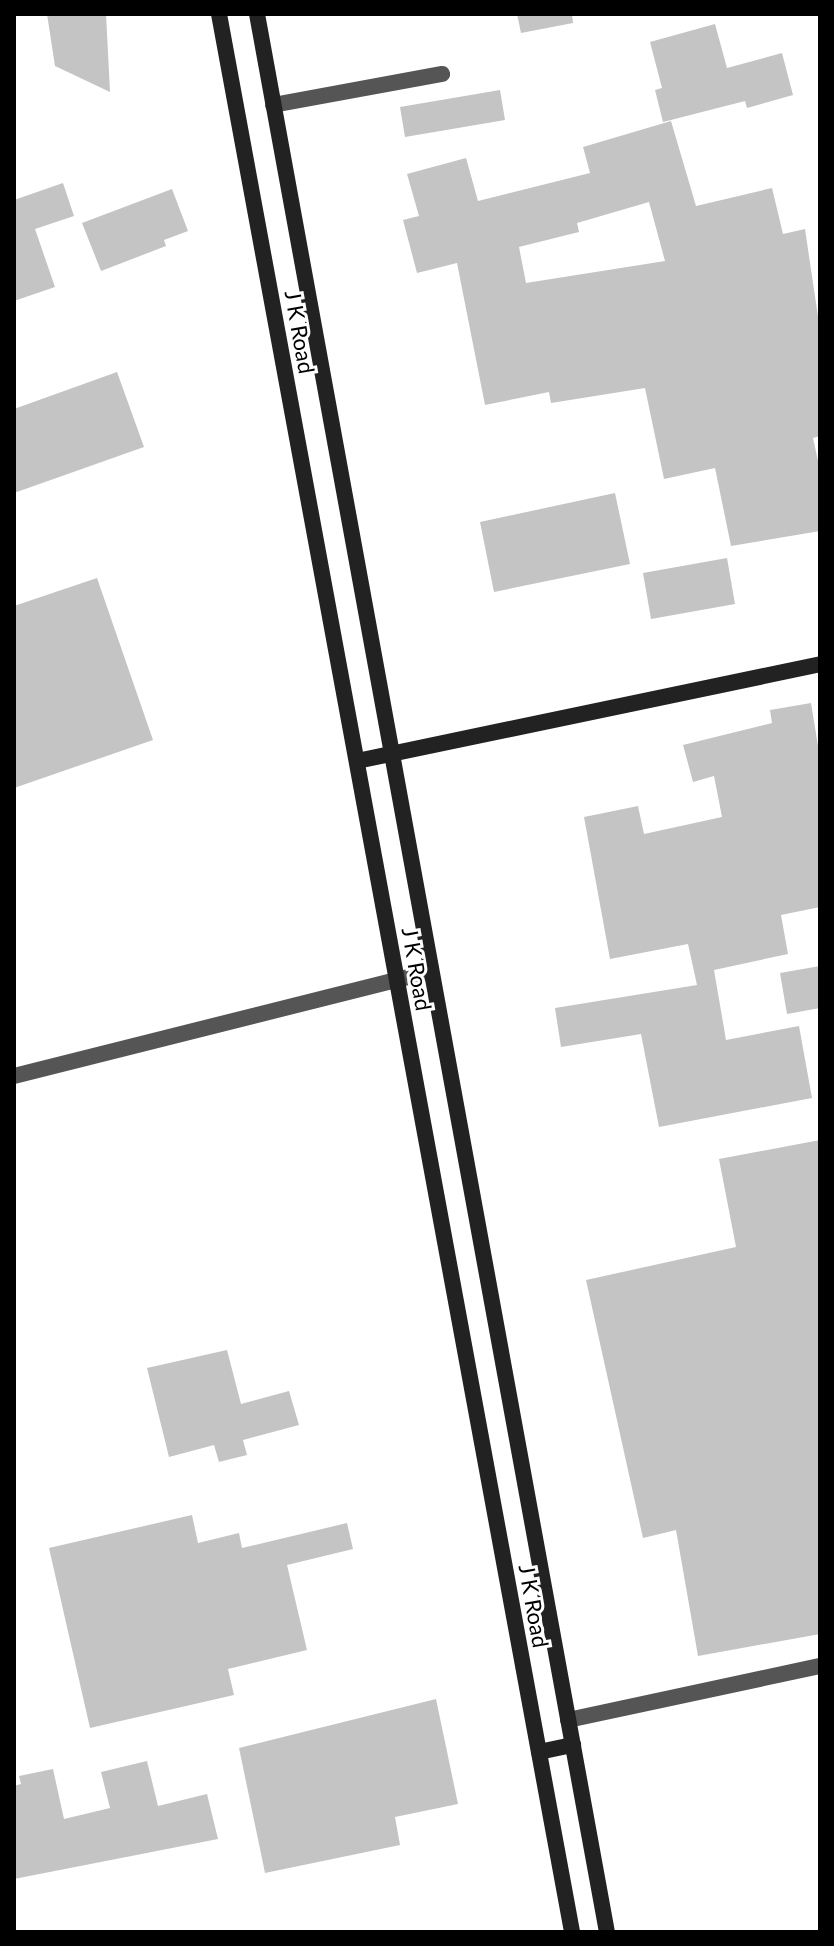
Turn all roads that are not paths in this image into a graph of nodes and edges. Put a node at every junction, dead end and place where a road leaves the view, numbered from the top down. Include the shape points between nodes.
1 (219, 14) edge
2 (257, 14) edge
3 (442, 74) dead end
4 (273, 105) junction
5 (820, 664) edge
6 (391, 755) junction
7 (357, 761) junction
8 (431, 971) junction
9 (397, 979) junction
10 (14, 1076) edge
11 (820, 1666) edge
12 (568, 1720) junction
13 (573, 1745) junction
14 (539, 1752) junction
15 (572, 1932) edge
16 (607, 1932) edge

1 - 7 main road, J K Road
2 - 4 main road, J K Road
3 - 4 street
4 - 6 main road, J K Road
5 - 6 main road
6 - 7 main road
6 - 8 main road, J K Road
7 - 9 main road, J K Road
8 - 9 street
8 - 12 main road, J K Road
9 - 10 street
9 - 14 main road, J K Road
11 - 12 street
12 - 13 main road, J K Road
13 - 14 main road
13 - 16 main road, J K Road
14 - 15 main road, J K Road

